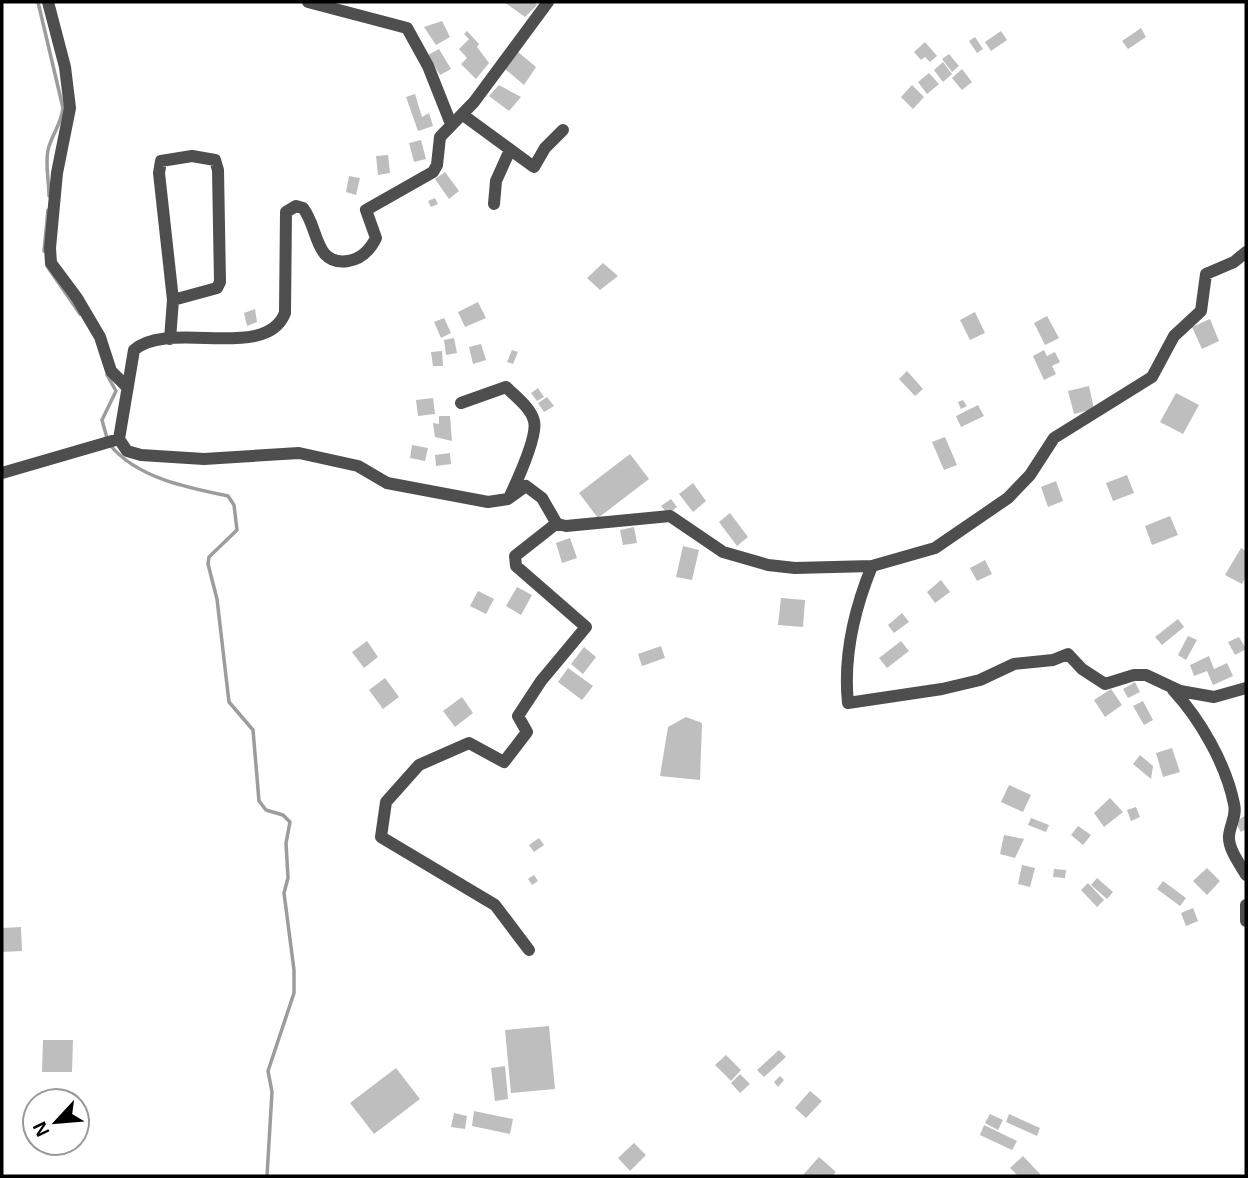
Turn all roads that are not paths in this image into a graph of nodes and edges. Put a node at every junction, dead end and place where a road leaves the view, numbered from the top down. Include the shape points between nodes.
1 (48, 2) edge
2 (308, 2) edge
3 (548, 2) edge
4 (463, 115) junction
5 (451, 124) junction
6 (563, 130) dead end
7 (510, 150) junction
8 (494, 204) dead end
9 (1246, 252) edge
10 (173, 300) junction
11 (170, 339) junction
12 (126, 386) junction
13 (461, 402) dead end
14 (111, 442) junction
15 (2, 473) edge
16 (508, 499) junction
17 (557, 523) junction
18 (872, 566) junction
19 (1170, 687) junction
20 (1246, 688) edge
21 (1246, 875) edge
22 (1246, 905) edge
23 (1246, 921) edge
24 (529, 950) dead end

1 - 12 street via 71,108 57,173 51,264 100,337 111,370
2 - 5 street via 407,27
3 - 4 street
4 - 5 street
4 - 7 street
5 - 11 street via 440,138 433,172 366,210 376,237 363,255 353,260 323,255 303,208 296,206 286,212 285,313 278,327 257,336
6 - 7 street via 534,167
7 - 8 street via 496,181
9 - 18 street via 1206,274 1201,311 1174,336 1152,377 1054,438 1008,498 935,548
10 - 10 street via 163,231 161,161 206,156 215,160 218,170 220,282 217,288
10 - 11 street
11 - 12 street via 142,344 134,351
12 - 14 street
13 - 16 street via 506,387 533,417 536,426 525,466
14 - 15 street
14 - 16 street via 141,455 204,459 299,453 358,466 387,483 488,502
16 - 17 street via 526,486 534,489
17 - 18 street via 566,526 670,516 723,552 768,565
17 - 24 street via 524,546 515,556 516,566 586,627 518,716 527,732 504,762 469,743 419,765 386,802 382,837 495,905
18 - 19 street via 852,627 848,703 942,689 980,680 1014,664 1068,654 1105,684 1146,675
19 - 20 street via 1214,697
19 - 21 street via 1186,704 1226,779 1235,806 1230,844
22 - 23 street

